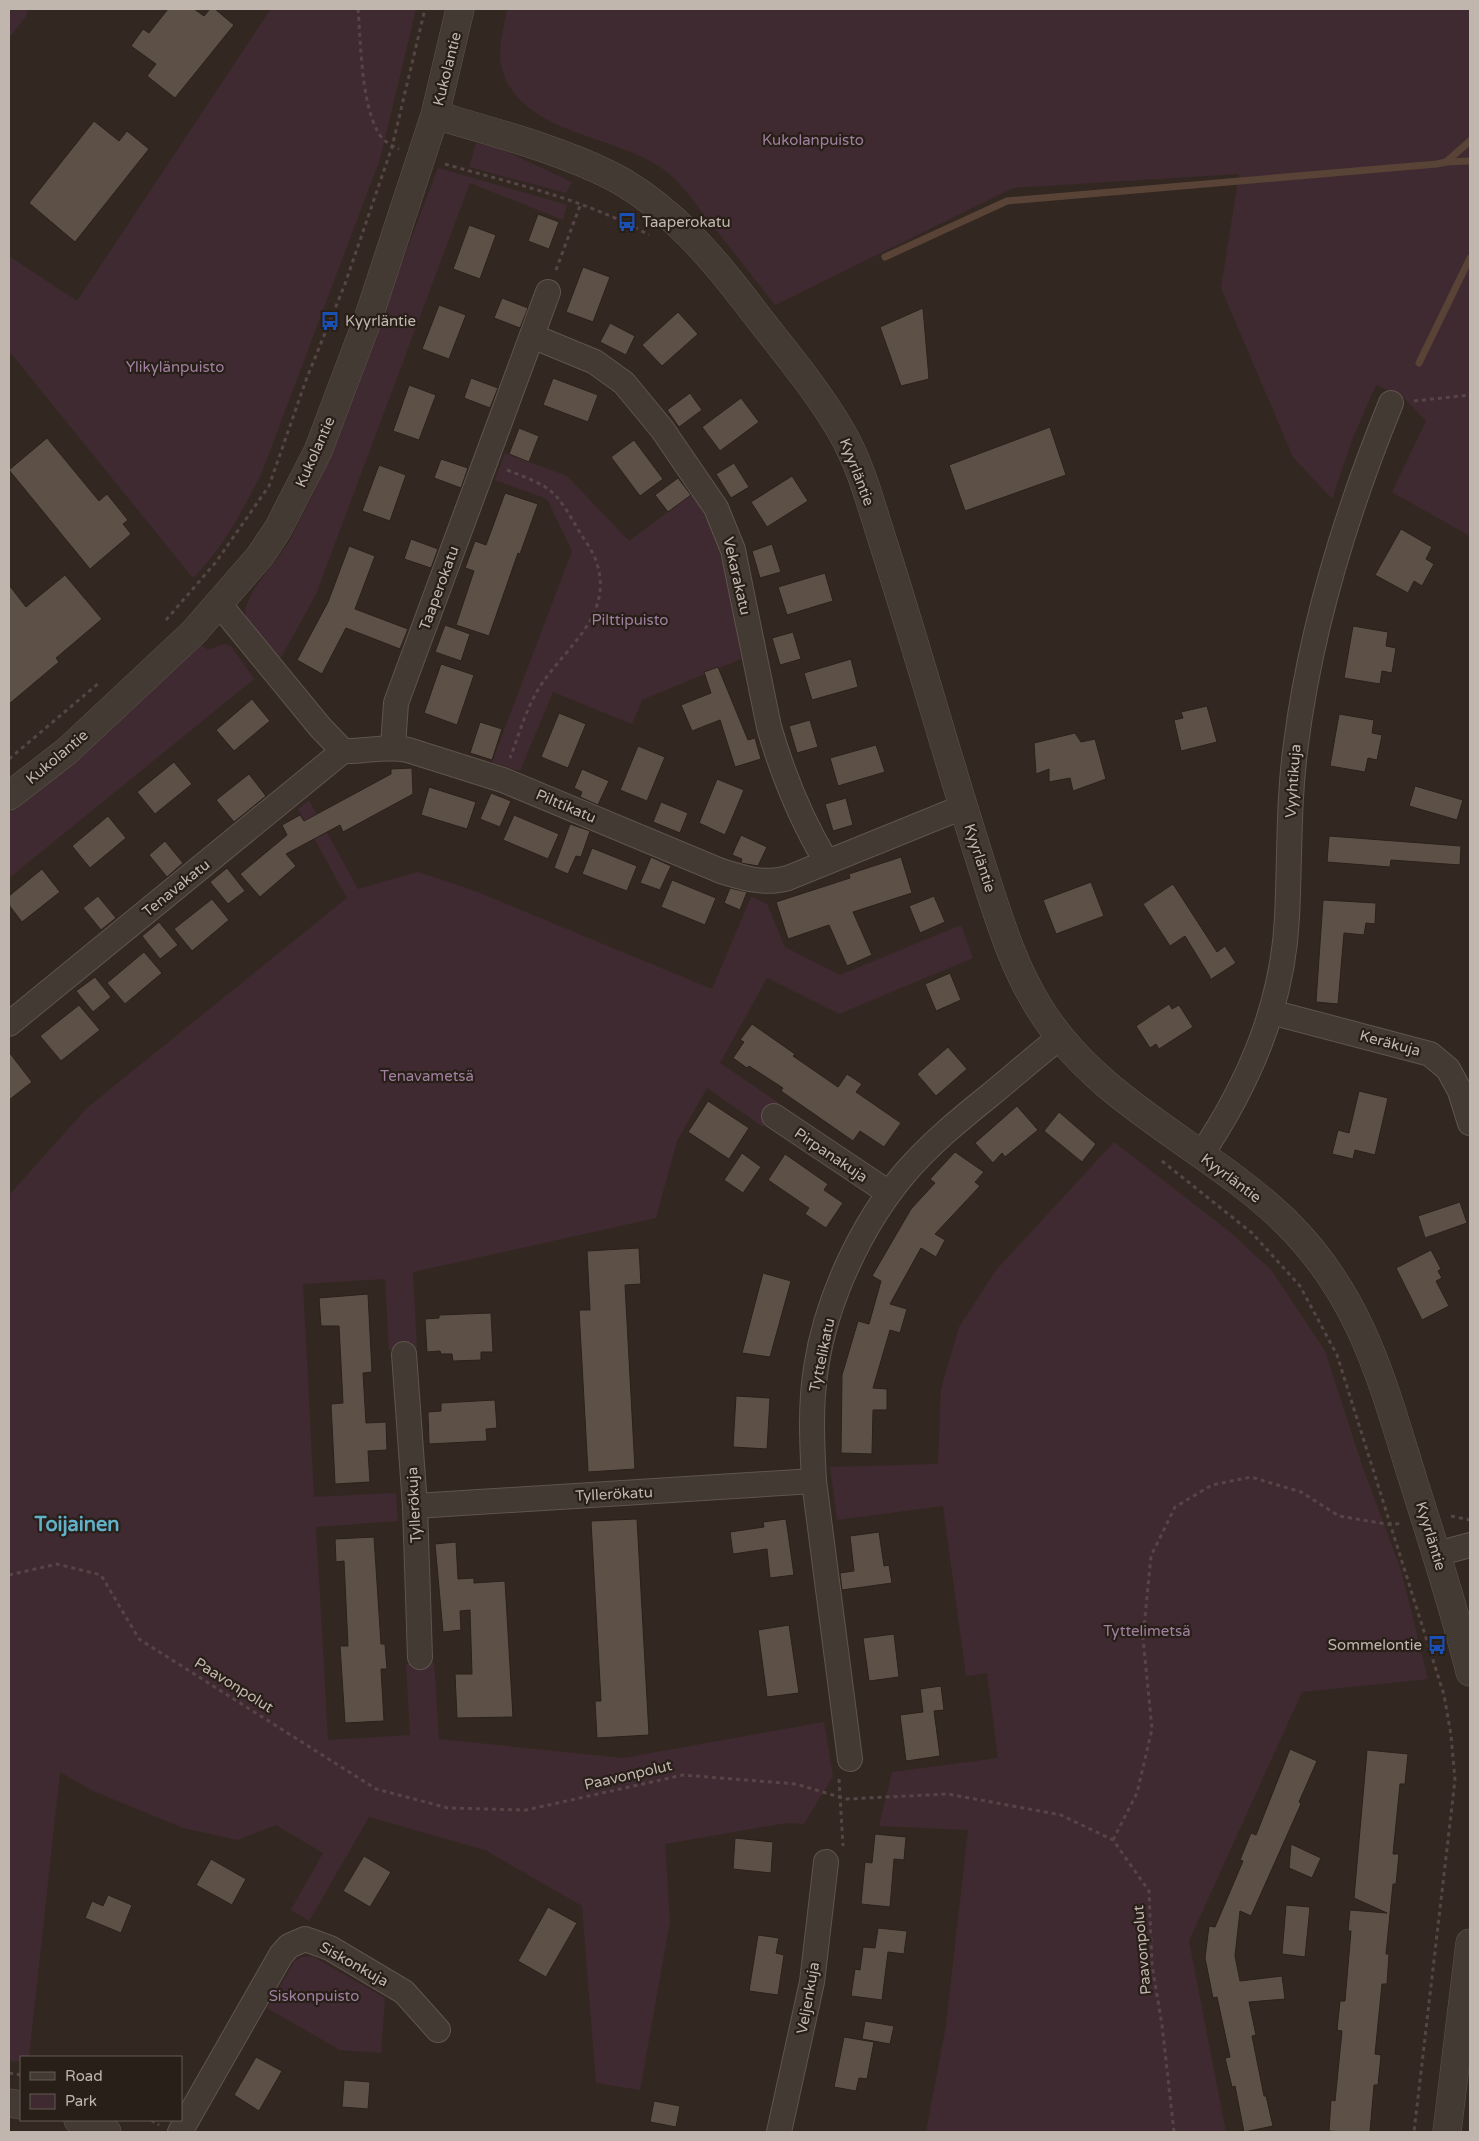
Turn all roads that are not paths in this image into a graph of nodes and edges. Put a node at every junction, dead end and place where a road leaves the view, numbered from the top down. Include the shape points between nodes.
1 (460, 9) edge
2 (436, 115) junction
3 (548, 292) road end
4 (532, 336) junction
5 (1391, 403) road end
6 (220, 605) junction
7 (393, 746) junction
8 (343, 751) junction
9 (9, 796) edge
10 (963, 807) junction
11 (826, 861) junction
12 (1271, 1012) junction
13 (9, 1024) edge
14 (1059, 1038) junction
15 (774, 1116) dead end
16 (1470, 1123) edge
17 (1201, 1155) junction
18 (889, 1193) junction
19 (404, 1354) dead end
20 (814, 1481) junction
21 (414, 1506) junction
22 (1470, 1545) edge
23 (1437, 1554) junction
24 (420, 1657) dead end
25 (1470, 1672) edge
26 (850, 1759) dead end
27 (826, 1862) dead end
28 (1470, 1943) edge
29 (438, 2030) dead end
30 (80, 2121) edge
31 (107, 2132) edge
32 (180, 2132) edge
33 (779, 2132) edge
34 (1447, 2132) edge

1 - 2 street, Kukolantie
2 - 6 street, Kukolantie via 369,316 318,451 265,549
2 - 10 street, Kyyrläntie via 574,160 643,194 677,222 704,251 820,399 842,432 854,458 888,557
3 - 4 street, Taaperokatu
4 - 7 street, Taaperokatu via 396,703
4 - 11 street, Vekarakatu via 595,362 624,383 662,429 716,508 733,550 776,754 796,808
5 - 12 street, Vyyhtikuja via 1346,526 1312,648 1295,746 1287,919
6 - 8 street via 332,742
6 - 9 street, Kukolantie via 68,751
7 - 8 street, Pilttikatu via 360,752
7 - 11 street, Pilttikatu via 503,780 745,879 778,881
8 - 13 street, Tenavakatu
10 - 11 street, Pilttikatu
10 - 14 street, Kyyrläntie via 1006,939 1037,1006
12 - 16 street, Keräkuja via 1430,1054 1448,1069
12 - 17 street, Vyyhtikuja via 1244,1083
14 - 17 street, Kyyrläntie via 1125,1100
14 - 18 street, Tyttelikatu via 925,1151
15 - 18 street, Pirpanakuja
17 - 23 street, Kyyrläntie via 1283,1219 1340,1287 1372,1352
18 - 20 street, Tyttelikatu via 855,1248 824,1333 812,1402
19 - 21 street, Tyllerökuja
20 - 21 street, Tyllerökatu
20 - 26 street, Tyttelikatu
21 - 24 street, Tyllerökuja
22 - 23 street
23 - 25 street, Kyyrläntie
27 - 33 street, Veljenkuja via 812,1982
28 - 34 street
29 - 32 street, Siskonkuja via 404,1992 330,1948 306,1939 296,1942 282,1955
30 - 31 street

